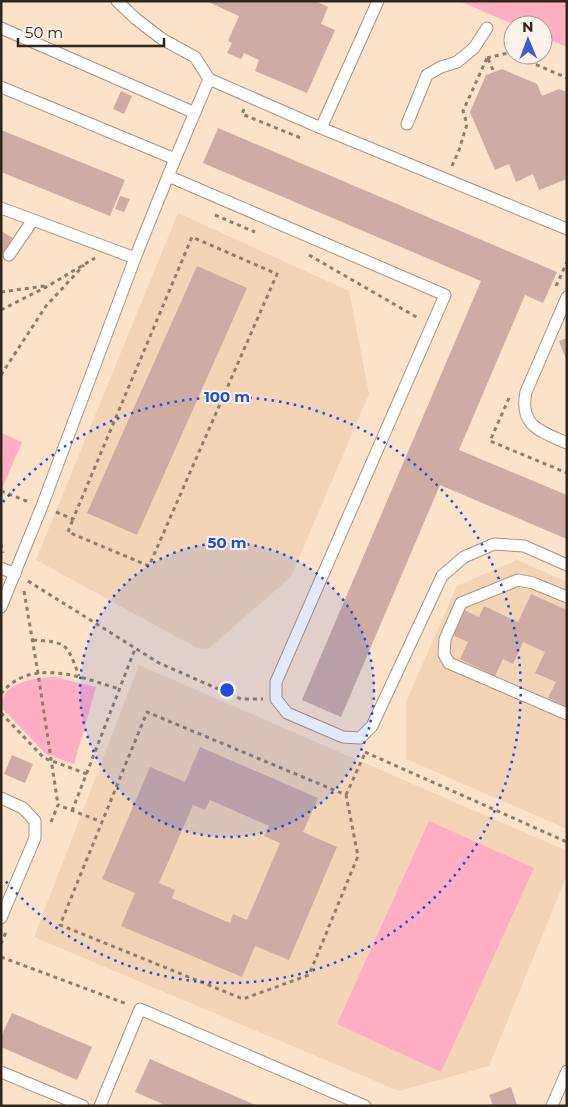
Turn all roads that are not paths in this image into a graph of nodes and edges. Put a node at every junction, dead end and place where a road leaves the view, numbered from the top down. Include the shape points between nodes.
1 (117, 1) edge
2 (378, 1) edge
3 (1, 28) edge
4 (487, 28) dead end
5 (209, 79) junction
6 (1, 87) edge
7 (194, 113) junction
8 (407, 124) dead end
9 (321, 128) junction
10 (175, 160) junction
11 (168, 176) junction
12 (1, 208) edge
13 (33, 220) junction
14 (567, 229) edge
15 (8, 254) dead end
16 (135, 258) junction
17 (567, 297) edge
18 (567, 443) edge
19 (567, 565) edge
20 (1, 568) edge
21 (15, 574) junction
22 (567, 597) edge
23 (1, 607) edge
24 (567, 714) edge
25 (1, 798) edge
26 (1, 918) edge
27 (567, 1071) edge
28 (1, 1072) edge
29 (83, 1106) edge
30 (100, 1106) edge
31 (365, 1106) edge
32 (552, 1106) edge

1 - 5 lane via 162,39 195,57
2 - 9 lane
3 - 7 lane
4 - 8 lane via 474,48 457,62 427,75
5 - 7 lane
5 - 9 lane
6 - 10 lane
7 - 10 lane
9 - 14 lane
10 - 11 lane
11 - 16 lane
11 - 19 lane via 445,295 276,682 276,699 287,713 342,737 360,738 372,726 442,576 464,557 494,544 524,546
12 - 13 lane
13 - 15 lane
13 - 16 lane
16 - 21 lane
17 - 18 lane via 523,406 529,421 540,431
20 - 21 lane
21 - 23 lane
22 - 24 lane via 518,580 461,603 445,639 444,654 449,663
25 - 26 lane via 23,808 35,821 35,838
27 - 32 lane
28 - 29 lane
30 - 31 lane via 140,1009

